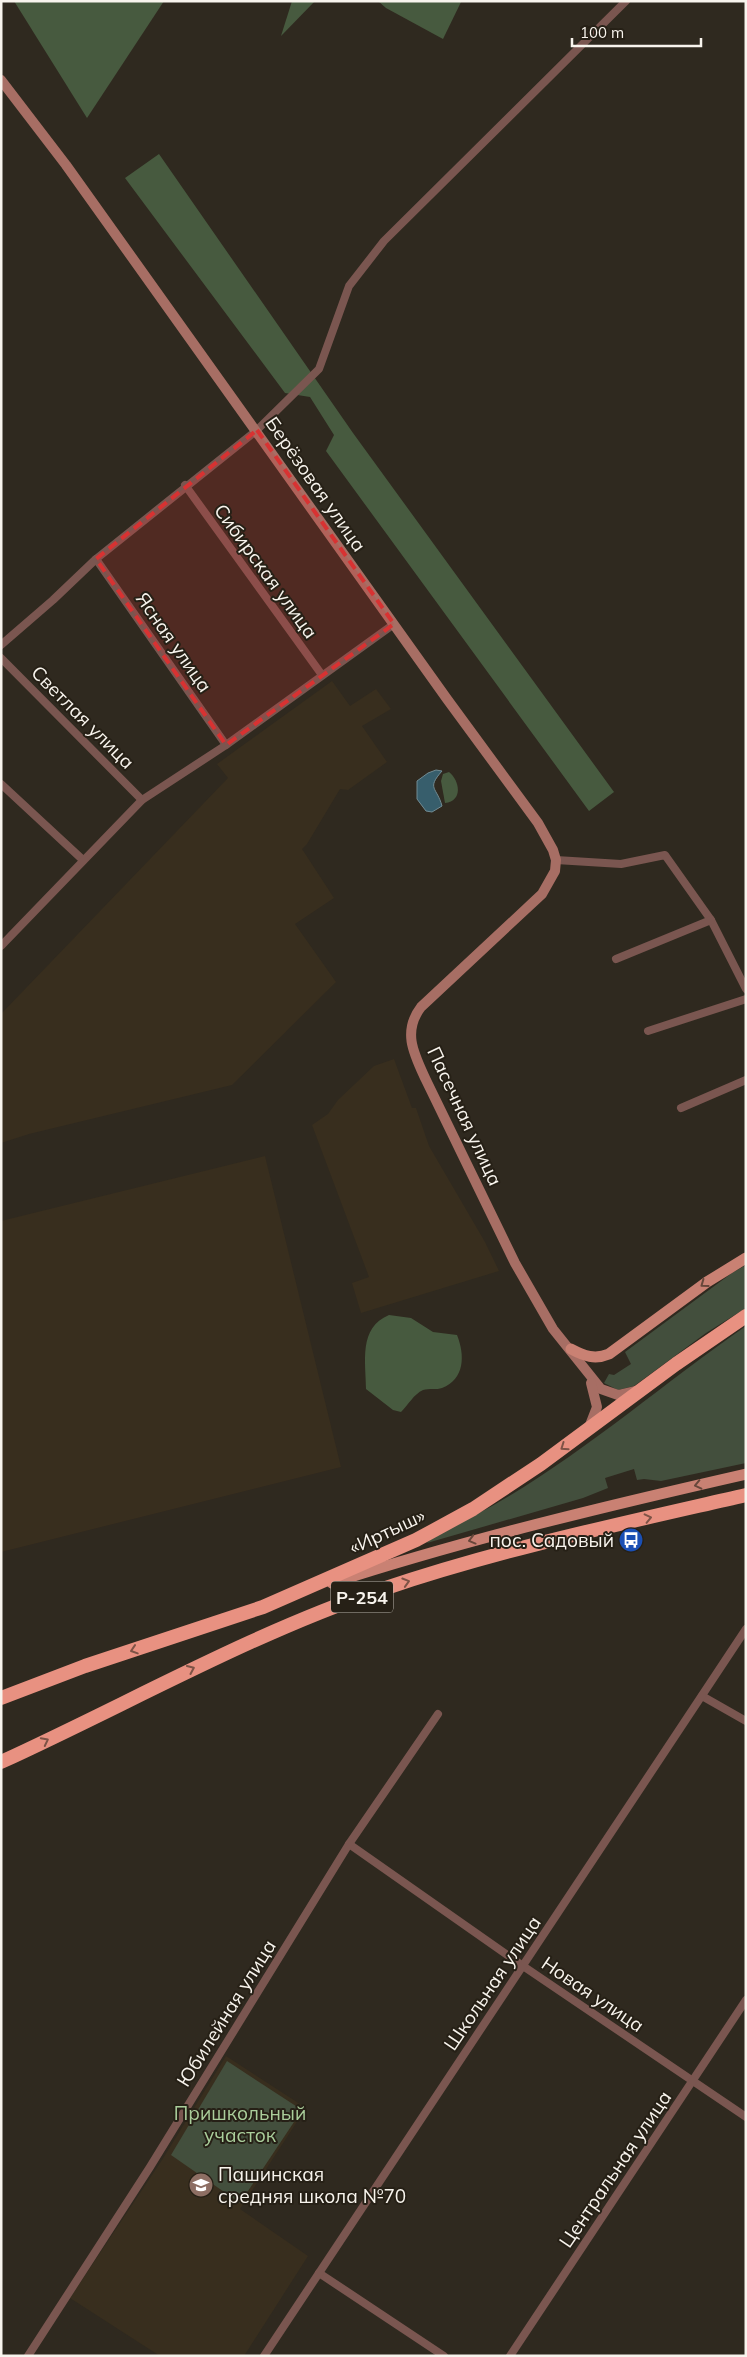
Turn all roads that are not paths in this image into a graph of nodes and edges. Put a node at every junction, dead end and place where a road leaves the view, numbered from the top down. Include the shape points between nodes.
1 (626, 1) edge
2 (1, 80) edge
3 (257, 430) junction
4 (185, 485) junction
5 (96, 559) junction
6 (394, 624) junction
7 (1, 645) edge
8 (1, 658) edge
9 (322, 675) junction
10 (226, 745) junction
11 (1, 784) edge
12 (142, 800) junction
13 (83, 860) junction
14 (556, 860) junction
15 (711, 920) junction
16 (1, 946) edge
17 (616, 959) dead end
18 (746, 989) edge
19 (746, 998) edge
20 (648, 1031) dead end
21 (746, 1080) edge
22 (681, 1108) dead end
23 (746, 1258) edge
24 (746, 1316) edge
25 (722, 1331) junction
26 (571, 1349) junction
27 (586, 1370) junction
28 (582, 1435) junction
29 (746, 1474) edge
30 (746, 1495) edge
31 (263, 1606) junction
32 (746, 1628) edge
33 (702, 1696) junction
34 (1, 1698) edge
35 (438, 1714) dead end
36 (746, 1721) edge
37 (1, 1762) edge
38 (349, 1844) junction
39 (522, 1966) junction
40 (746, 2000) edge
41 (692, 2082) junction
42 (746, 2117) edge
43 (319, 2273) junction
44 (28, 2356) edge
45 (264, 2356) edge
46 (444, 2356) edge
47 (510, 2356) edge

1 - 3 street via 384,242 349,286 319,369
2 - 3 main road, Берёзовая улица
3 - 4 street
3 - 6 main road, Берёзовая улица
4 - 5 street
4 - 9 street, Сибирская улица
5 - 7 street
5 - 10 street, Ясная улица
6 - 9 street
6 - 14 main road, Берёзовая улица via 538,822
8 - 12 street, Светлая улица
9 - 10 street
10 - 12 street
11 - 13 street
12 - 13 street
13 - 16 street
14 - 15 street via 621,864 665,855
14 - 26 main road, Пасечная улица via 555,871 542,894 421,1007 411,1025 411,1034 414,1054 515,1263 554,1329
15 - 17 street
15 - 18 street
19 - 20 street
21 - 22 street
23 -> 26 main road via 707,1282 610,1354 593,1358
24 - 25 highway, «Иртыш» / Р-254
25 - 27 main road via 630,1394 605,1392
25 - 28 highway, «Иртыш» / Р-254
26 - 27 main road, Пасечная улица
27 - 28 main road via 596,1393 597,1407 594,1418
28 -> 31 highway, «Иртыш» / Р-254 via 450,1522
29 -> 31 main road via 462,1543
37 -> 30 highway, Р-254 via 188,1669 382,1589 558,1539
31 -> 34 highway, «Иртыш» / Р-254
32 - 33 street, Школьная улица
33 - 36 street
33 - 39 street, Школьная улица
35 - 38 street, Юбилейная улица
38 - 39 street, Новая улица
38 - 44 street, Юбилейная улица via 150,2167
39 - 41 street, Новая улица
39 - 43 street, Школьная улица
40 - 41 street, Центральная улица
41 - 42 street, Новая улица
41 - 47 street, Центральная улица
43 - 45 street, Школьная улица
43 - 46 street

